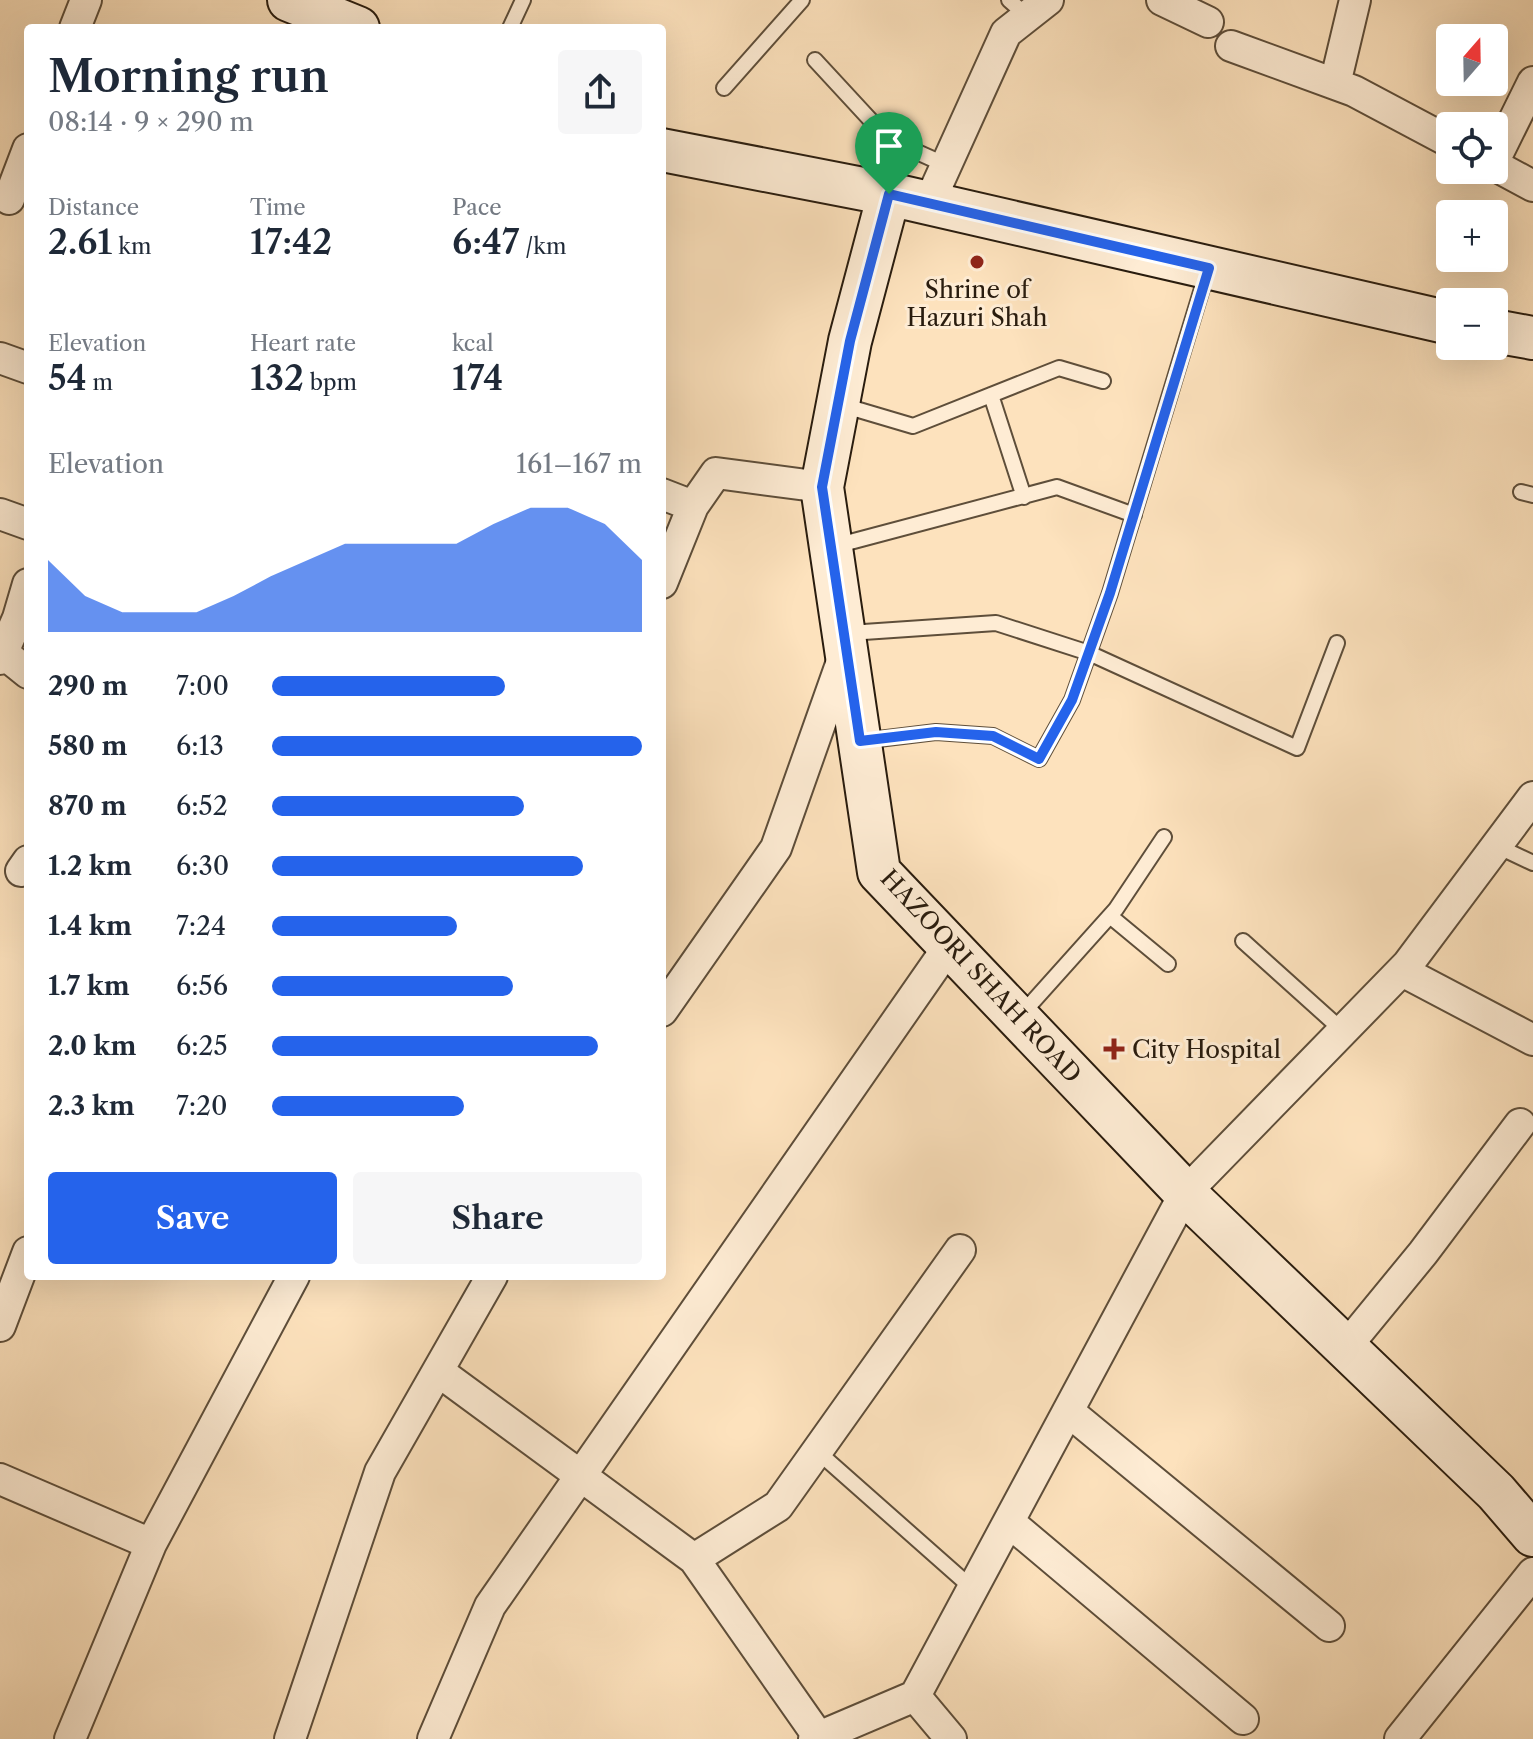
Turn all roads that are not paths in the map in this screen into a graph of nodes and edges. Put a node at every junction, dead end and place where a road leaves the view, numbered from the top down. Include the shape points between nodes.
1 (86, 0) edge
2 (289, 0) edge
3 (523, 0) edge
4 (802, 0) edge
5 (1162, 0) edge
6 (1355, 0) edge
7 (1028, 5) edge
8 (1208, 22) dead end
9 (77, 24) edge
10 (339, 24) edge
11 (512, 24) edge
12 (1231, 46) dead end
13 (815, 60) dead end
14 (1533, 82) edge
15 (1335, 84) junction
16 (724, 88) dead end
17 (1508, 134) edge
18 (1436, 135) edge
19 (666, 151) edge
20 (24, 162) edge
21 (946, 165) junction
22 (1508, 171) edge
23 (1533, 186) edge
24 (889, 194) junction
25 (12, 200) edge
26 (929, 203) junction
27 (1209, 268) junction
28 (1436, 320) edge
29 (1508, 334) edge
30 (1533, 338) edge
31 (0, 358) edge
32 (24, 367) edge
33 (1103, 381) dead end
34 (991, 395) junction
35 (838, 404) junction
36 (822, 487) junction
37 (666, 496) edge
38 (1024, 497) junction
39 (693, 506) junction
40 (0, 514) edge
41 (1134, 515) junction
42 (24, 523) edge
43 (831, 547) junction
44 (666, 573) edge
45 (24, 595) edge
46 (846, 640) junction
47 (1337, 643) dead end
48 (1089, 653) junction
49 (1, 656) edge
50 (24, 670) edge
51 (860, 741) junction
52 (1533, 797) edge
53 (1164, 837) dead end
54 (1497, 846) junction
55 (1533, 863) edge
56 (1110, 916) junction
57 (1243, 941) dead end
58 (949, 946) junction
59 (1168, 964) dead end
60 (1402, 971) junction
61 (666, 1005) edge
62 (1018, 1018) junction
63 (1343, 1031) junction
64 (1533, 1040) edge
65 (1520, 1124) dead end
66 (1185, 1193) junction
67 (960, 1250) dead end
68 (24, 1263) edge
69 (292, 1280) edge
70 (490, 1280) edge
71 (0, 1326) edge
72 (1345, 1348) junction
73 (438, 1371) junction
74 (1068, 1411) junction
75 (817, 1451) junction
76 (580, 1476) junction
77 (0, 1479) edge
78 (1009, 1522) junction
79 (1533, 1535) edge
80 (151, 1544) junction
81 (694, 1559) junction
82 (1533, 1573) edge
83 (973, 1589) junction
84 (1329, 1626) dead end
85 (915, 1696) junction
86 (1243, 1719) dead end
87 (816, 1738) edge
88 (70, 1739) edge
89 (290, 1739) edge
90 (433, 1739) edge
91 (951, 1739) edge
92 (1400, 1739) edge

1 - 9 street
2 - 10 street
3 - 11 lane
4 - 16 lane
5 - 8 street
6 - 15 street
7 - 21 street via 1006,33
12 - 15 street
13 - 21 lane via 888,139
14 - 17 street
15 - 18 street
19 - 24 street
20 - 25 street
21 - 26 street
22 - 23 street
24 - 26 street
24 - 35 street, HAZOORI SHAH ROAD
26 - 27 street
27 - 28 street
27 - 41 lane
29 - 30 street
31 - 32 street
33 - 34 lane via 1059,368
34 - 35 lane via 913,426
34 - 38 lane
35 - 36 street, HAZOORI SHAH ROAD
36 - 39 street via 716,473
36 - 43 street, HAZOORI SHAH ROAD
37 - 39 street
38 - 41 lane via 1057,487
38 - 43 lane
39 - 44 street
40 - 42 street
41 - 48 lane
43 - 46 street, HAZOORI SHAH ROAD
45 - 49 street
46 - 48 lane via 996,623
46 - 51 street, HAZOORI SHAH ROAD
46 - 61 street via 776,848
47 - 48 lane via 1297,748
48 - 51 lane via 1072,700 1039,759 993,736 936,732
49 - 50 street
51 - 58 street, HAZOORI SHAH ROAD via 879,872
52 - 54 street
53 - 56 lane
54 - 55 lane
54 - 60 street
56 - 59 lane
56 - 62 lane
57 - 63 lane
58 - 62 street, HAZOORI SHAH ROAD
58 - 76 street
60 - 63 street
60 - 64 street
62 - 66 street, HAZOORI SHAH ROAD
63 - 66 street
65 - 72 street
66 - 72 street, HAZOORI SHAH ROAD
66 - 74 street
67 - 75 street
68 - 71 street
69 - 80 street
70 - 73 street
72 - 79 street, HAZOORI SHAH ROAD via 1496,1492
73 - 76 street
73 - 89 street via 380,1472
74 - 78 street
74 - 84 street
75 - 81 street via 778,1506
75 - 83 lane
76 - 81 street
76 - 90 street via 490,1606
77 - 80 street
78 - 83 street
78 - 86 street
80 - 88 street
81 - 87 street
82 - 92 street
83 - 85 street
85 - 87 street
85 - 91 street

